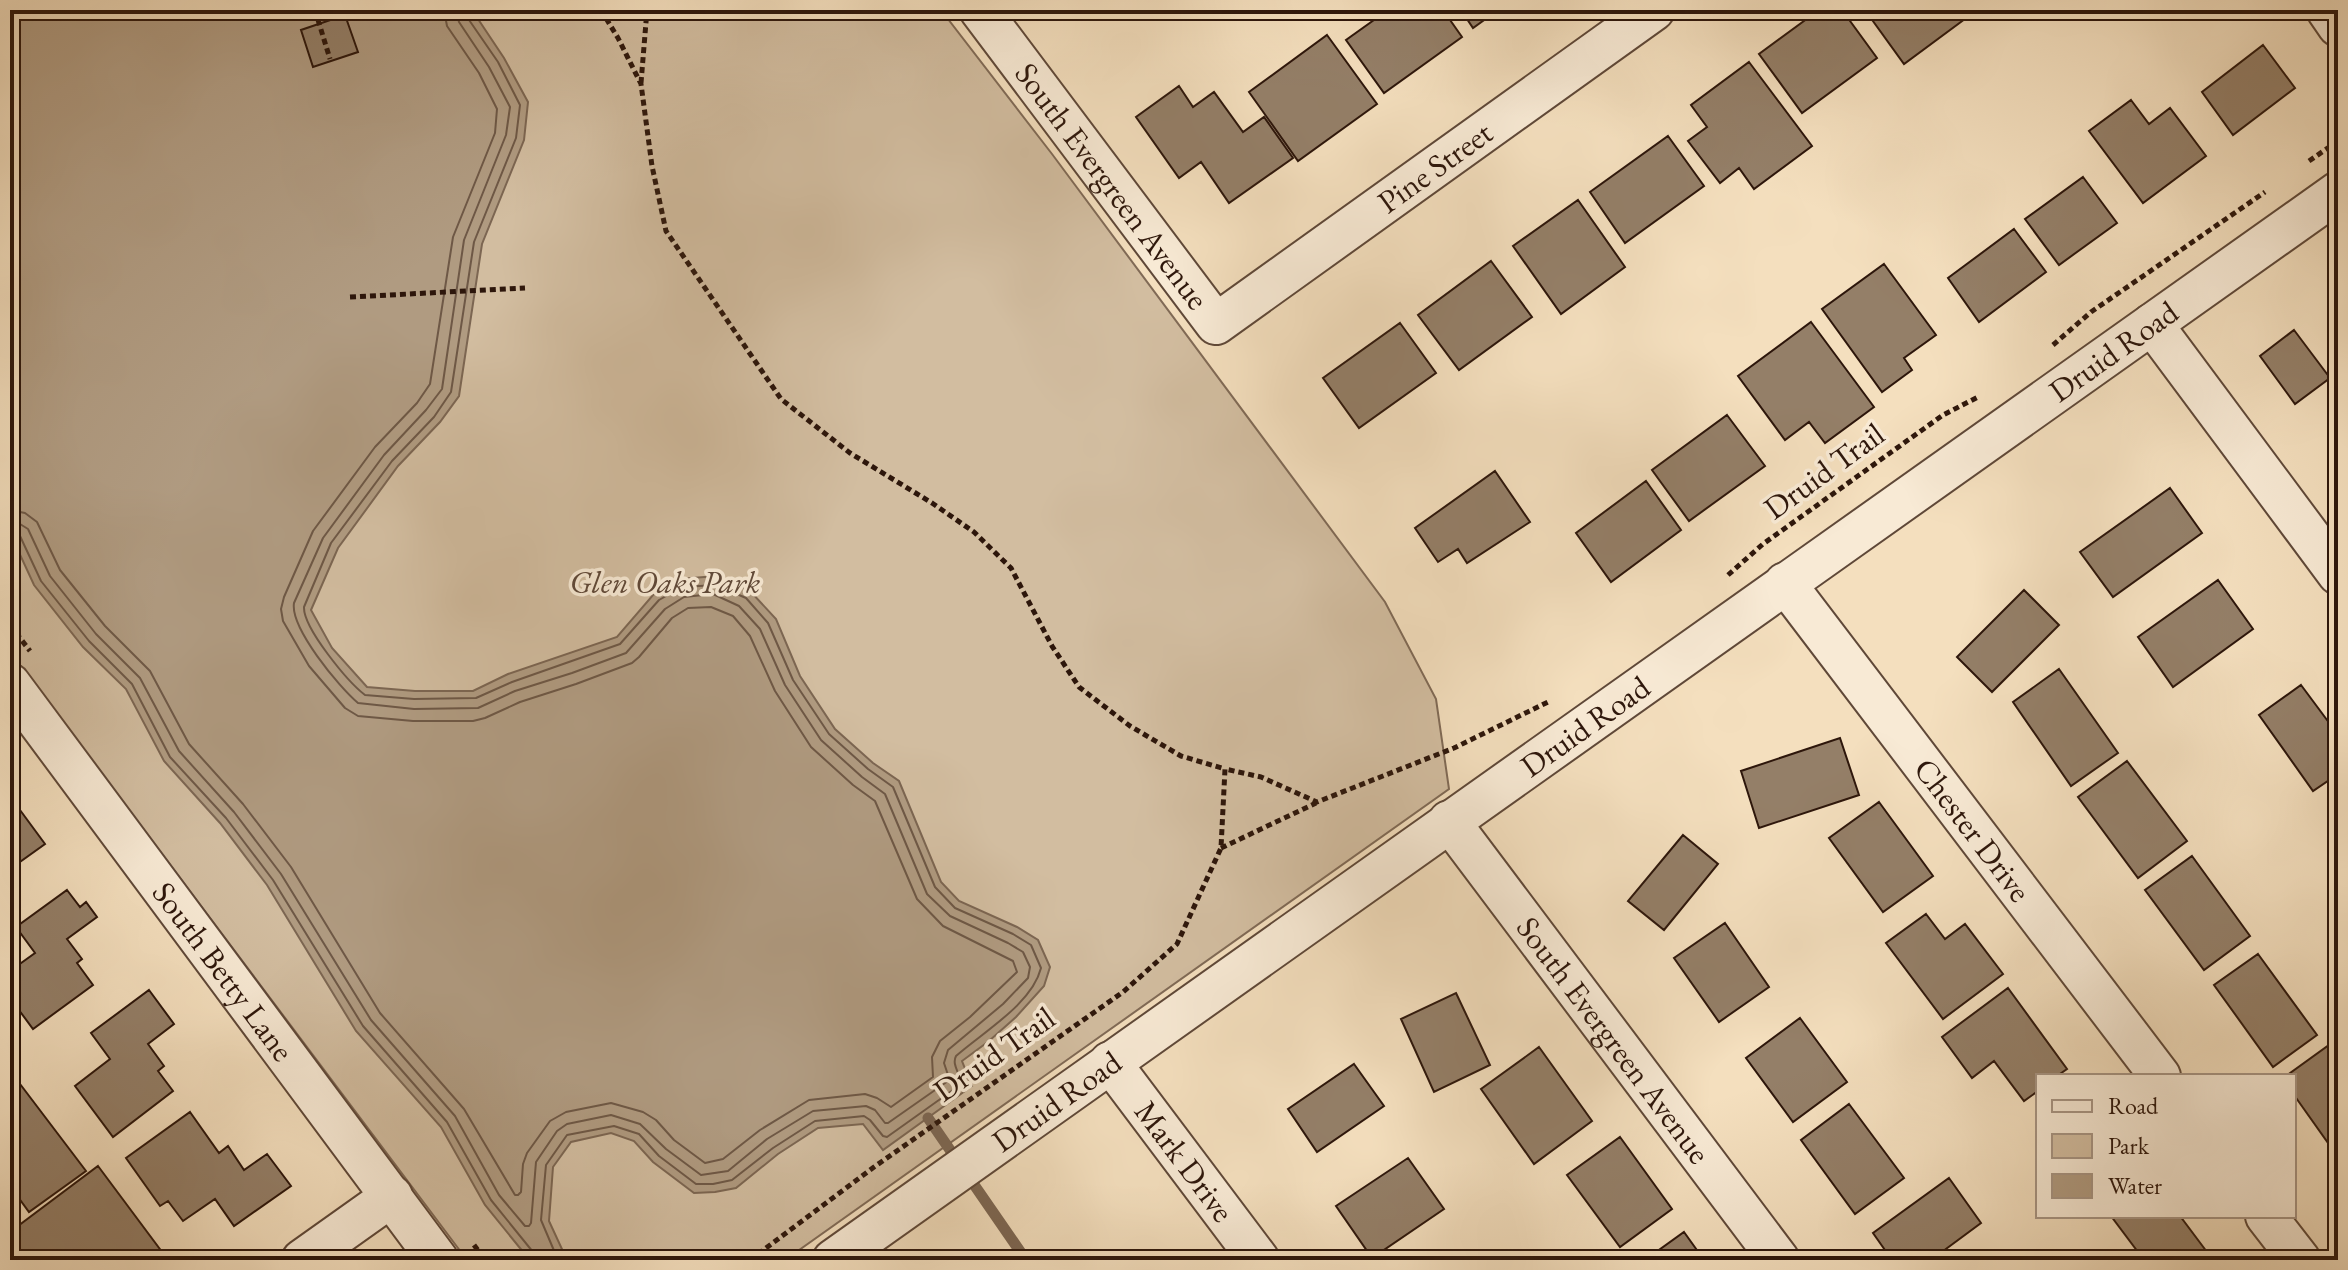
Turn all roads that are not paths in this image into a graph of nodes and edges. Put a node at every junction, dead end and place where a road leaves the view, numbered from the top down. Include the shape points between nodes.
1 (980, 10) edge
2 (1654, 10) edge
3 (2327, 10) edge
4 (2338, 26) edge
5 (2338, 192) edge
6 (1216, 324) joint
7 (2152, 324) junction
8 (2338, 574) edge
9 (1785, 583) junction
10 (10, 684) edge
11 (1449, 821) junction
12 (1110, 1062) junction
13 (2158, 1074) edge
14 (392, 1196) junction
15 (2268, 1218) edge
16 (302, 1260) edge
17 (438, 1260) edge
18 (833, 1260) edge
19 (1259, 1260) edge
20 (1779, 1260) edge
21 (2300, 1260) edge

1 - 6 street, South Evergreen Avenue
2 - 6 street, Pine Street
3 - 4 street
5 - 7 street, Druid Road
7 - 8 street
7 - 9 street, Druid Road
9 - 11 street, Druid Road
9 - 13 street, Chester Drive
10 - 14 street, South Betty Lane
11 - 12 street, Druid Road
11 - 20 street, South Evergreen Avenue
12 - 18 street, Druid Road
12 - 19 street, Mark Drive
14 - 16 street
14 - 17 street, South Betty Lane
15 - 21 street

